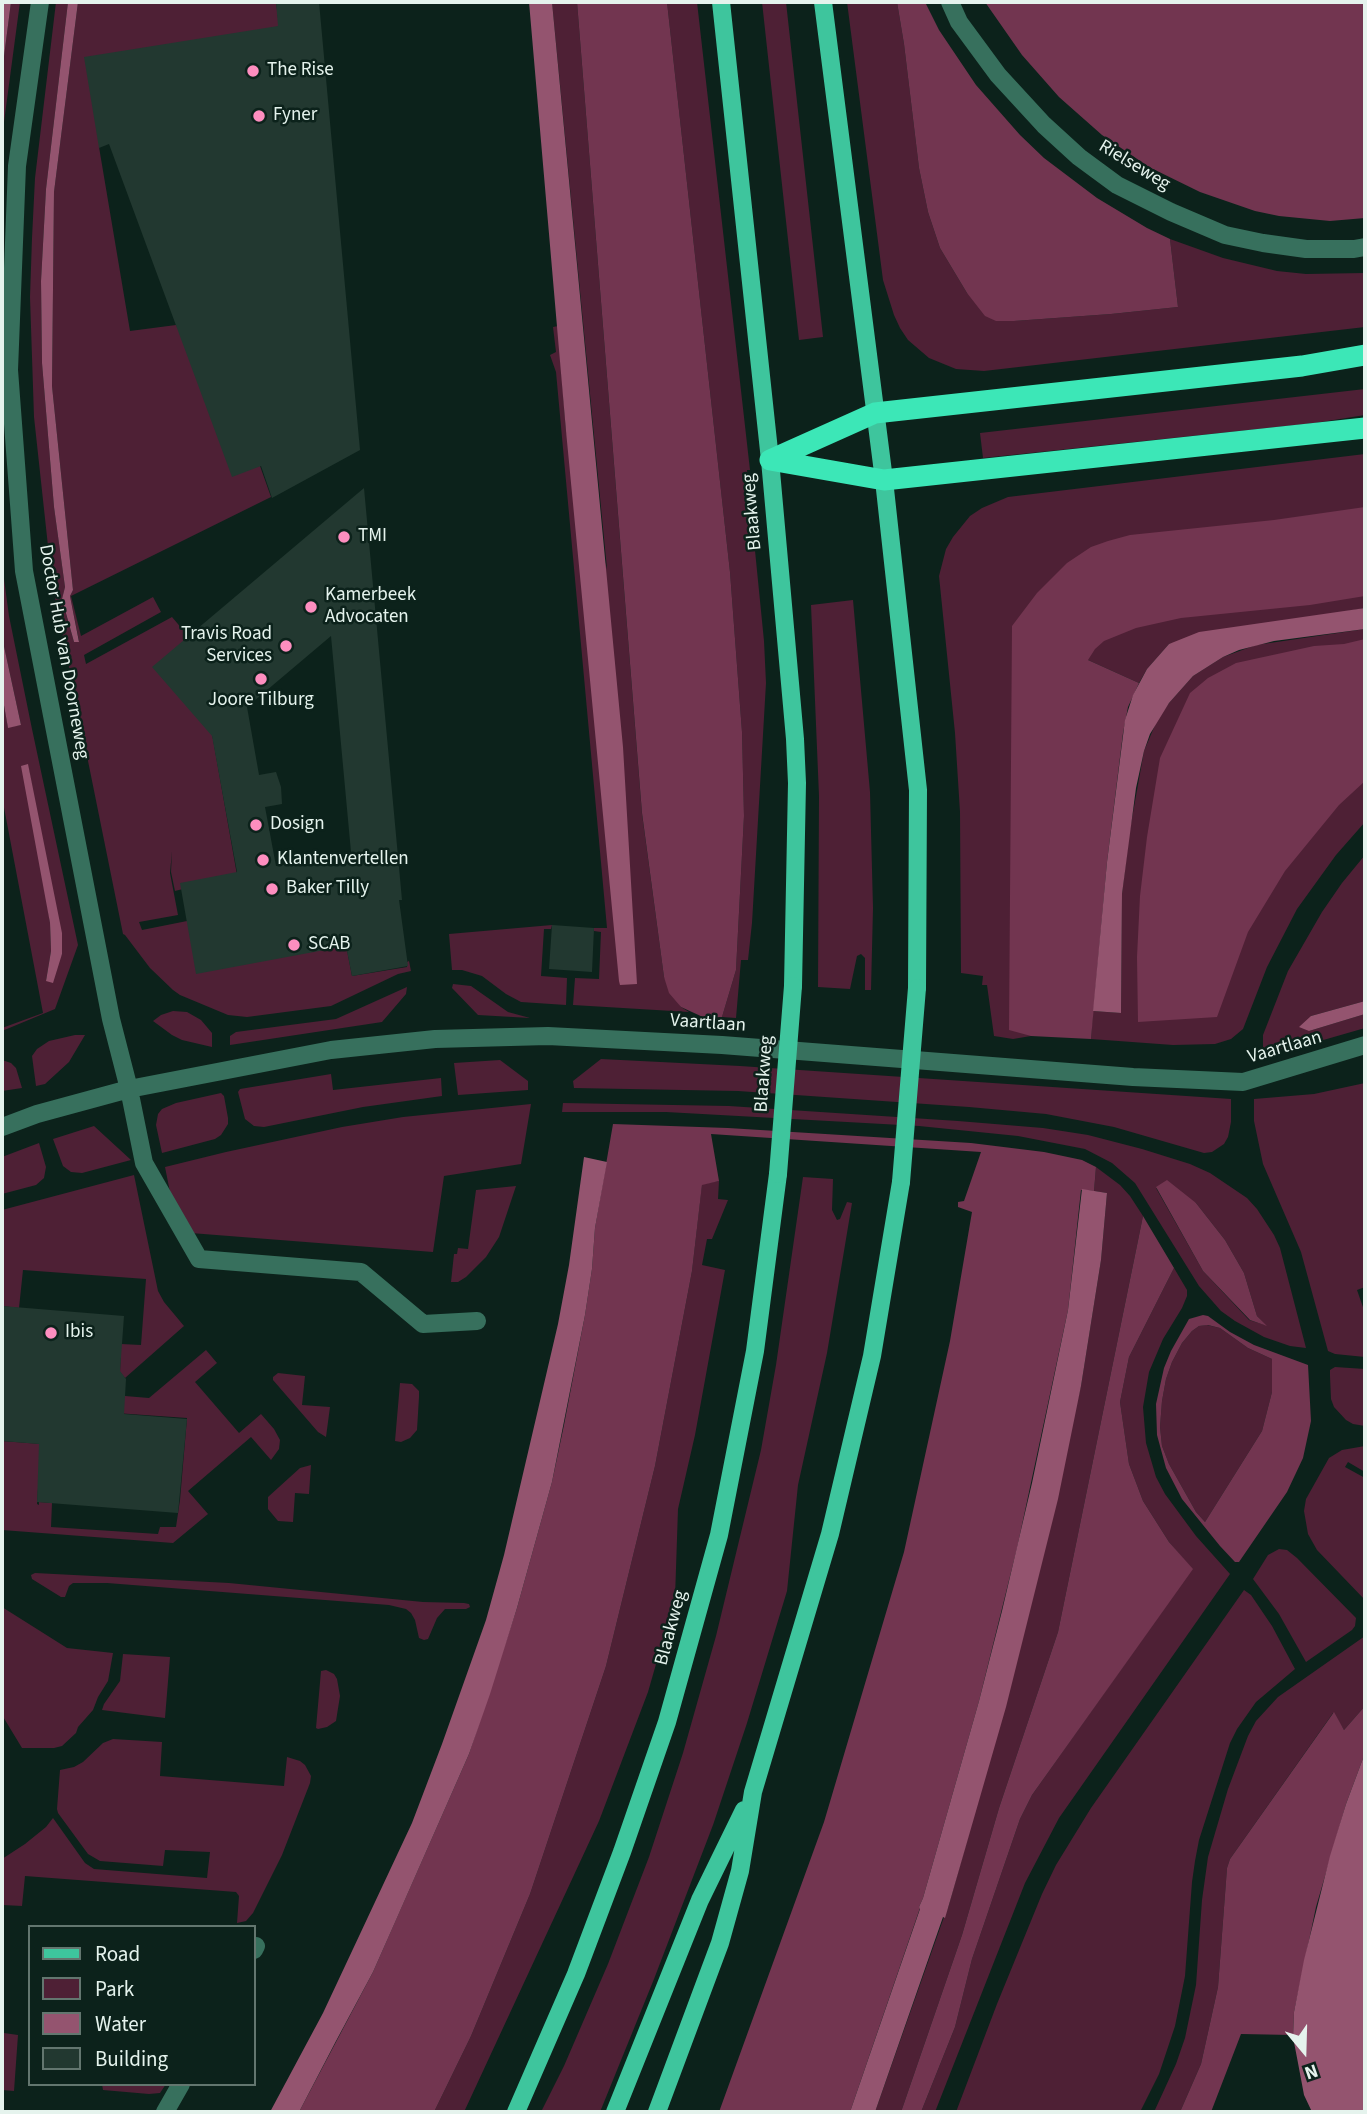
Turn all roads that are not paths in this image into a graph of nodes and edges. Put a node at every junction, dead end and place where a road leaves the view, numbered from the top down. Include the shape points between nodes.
1 (40, 2) edge
2 (721, 2) edge
3 (823, 2) edge
4 (950, 2) edge
5 (1365, 247) edge
6 (1365, 355) edge
7 (875, 413) junction
8 (1365, 428) edge
9 (770, 460) junction
10 (884, 481) junction
11 (1365, 1045) edge
12 (129, 1089) junction
13 (2, 1127) edge
14 (477, 1321) dead end
15 (753, 1792) junction
16 (179, 2086) edge
17 (165, 2112) edge
18 (516, 2112) edge
19 (615, 2112) edge
20 (657, 2112) edge

1 - 12 street, Doctor Hub van Doorneweg via 17,166 9,370 24,571 111,1019
2 - 9 main road, Blaakweg
3 - 7 main road
4 - 5 street, Rielseweg via 998,75 1044,125 1117,185 1225,235 1306,249
6 - 7 highway via 1302,366
7 - 9 highway
7 - 10 main road
8 - 10 highway
9 - 10 highway
9 - 18 main road, Blaakweg, bridge via 797,783 793,986 778,1174 755,1351 719,1535 675,1696 576,1974
10 - 15 main road, bridge via 918,790 918,988 901,1182 872,1356 830,1534
11 - 12 street, Vaartlaan via 1243,1082 722,1045 548,1036 448,1039 331,1051
12 - 13 street
12 - 14 street, Doctor Hub van Doorneweg via 144,1163 199,1259 361,1272 423,1324
15 - 19 main road via 700,1900
15 - 20 main road via 740,1871 720,1944
16 - 17 street

